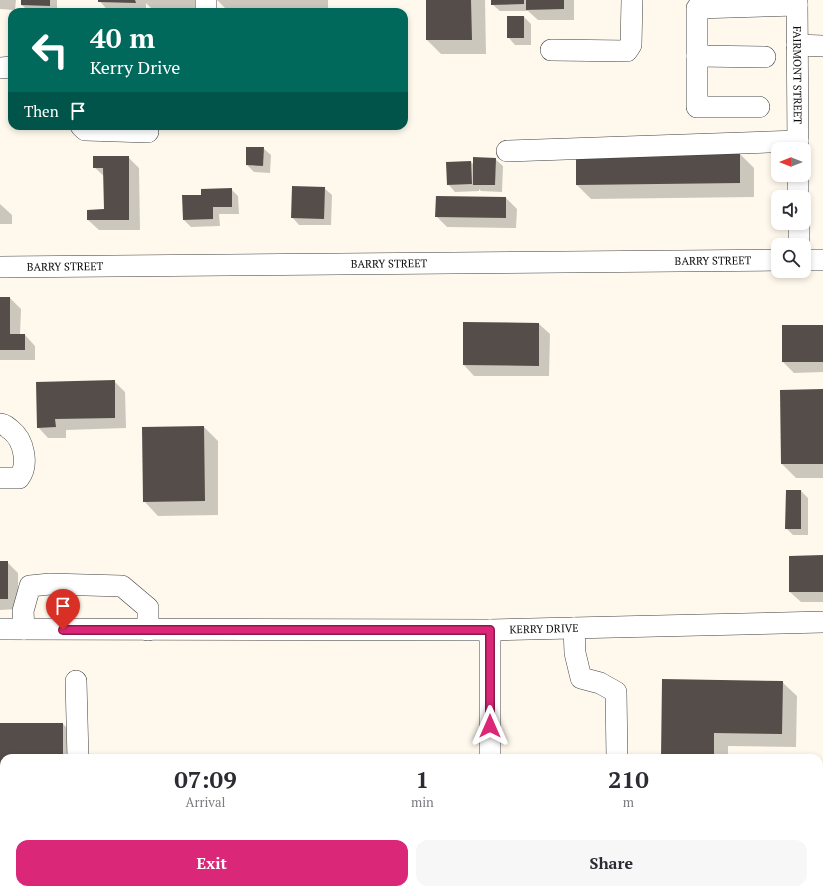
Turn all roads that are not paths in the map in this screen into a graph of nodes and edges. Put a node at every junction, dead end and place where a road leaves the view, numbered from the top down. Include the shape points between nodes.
1 (632, 0) edge
2 (797, 3) edge
3 (797, 45) junction
4 (823, 46) edge
5 (550, 50) dead end
6 (697, 56) junction
7 (765, 57) dead end
8 (759, 108) dead end
9 (85, 130) edge
10 (148, 132) dead end
11 (798, 142) edge
12 (771, 146) edge
13 (507, 151) dead end
14 (771, 260) edge
15 (811, 260) edge
16 (823, 260) edge
17 (0, 267) edge
18 (0, 424) edge
19 (0, 478) edge
20 (823, 622) edge
21 (574, 628) junction
22 (0, 629) edge
23 (24, 629) junction
24 (148, 630) junction
25 (490, 630) junction
26 (76, 681) dead end
27 (78, 754) edge
28 (490, 754) edge
29 (617, 754) edge

1 - 5 street via 630,45 627,51
2 - 3 street, FAIRMONT STREET
2 - 6 street via 697,8
3 - 4 street
3 - 11 street, FAIRMONT STREET
6 - 7 street
6 - 8 street via 697,107
9 - 10 street
12 - 13 street
14 - 17 street, BARRY STREET
15 - 16 street
18 - 19 street via 15,433 20,440 23,464 19,478
20 - 21 street, KERRY DRIVE
21 - 25 street, KERRY DRIVE
21 - 29 street via 575,654 580,678 600,683 616,692
22 - 23 street, KERRY DRIVE
23 - 24 street, KERRY DRIVE
23 - 24 street via 23,611 30,586 50,584 122,586 148,608
24 - 25 street, KERRY DRIVE
25 - 28 street
26 - 27 street

